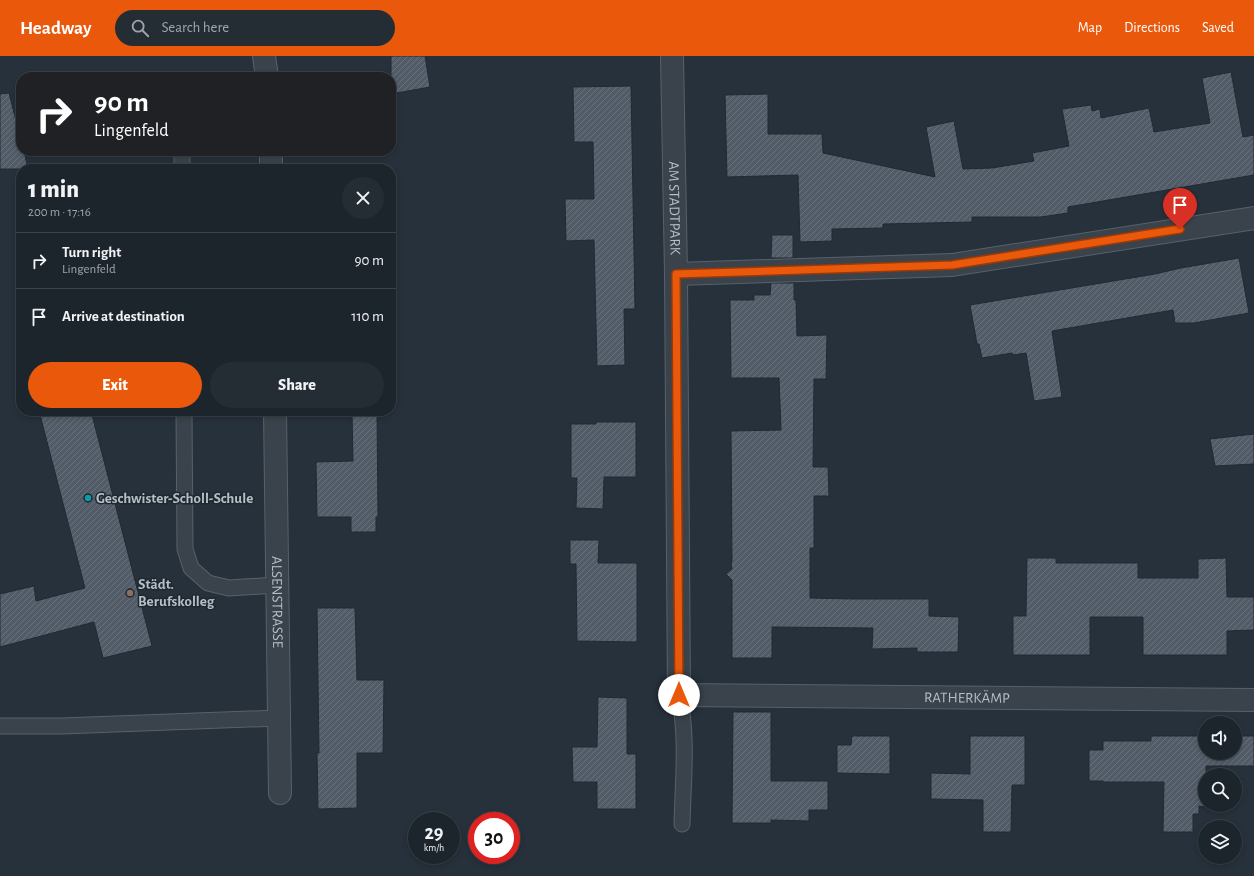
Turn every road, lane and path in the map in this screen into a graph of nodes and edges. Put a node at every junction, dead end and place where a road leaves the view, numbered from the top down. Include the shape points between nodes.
1 (264, 56) edge
2 (672, 56) edge
3 (266, 72) edge
4 (1254, 218) edge
5 (676, 274) junction
6 (184, 416) edge
7 (274, 416) edge
8 (277, 585) junction
9 (679, 695) junction
10 (1254, 700) edge
11 (279, 718) junction
12 (0, 726) edge
13 (280, 793) dead end
14 (682, 824) dead end

1 - 3 street
2 - 5 street, AM STADTPARK
4 - 5 street via 952,265
5 - 9 street, AM STADTPARK
6 - 8 lane via 185,549 191,568 208,584 230,588
7 - 8 street, ALSENSTRASSE
8 - 11 street, ALSENSTRASSE
9 - 10 street, RATHERKÄMP
9 - 14 lane via 685,739
11 - 12 lane
11 - 13 street, ALSENSTRASSE

